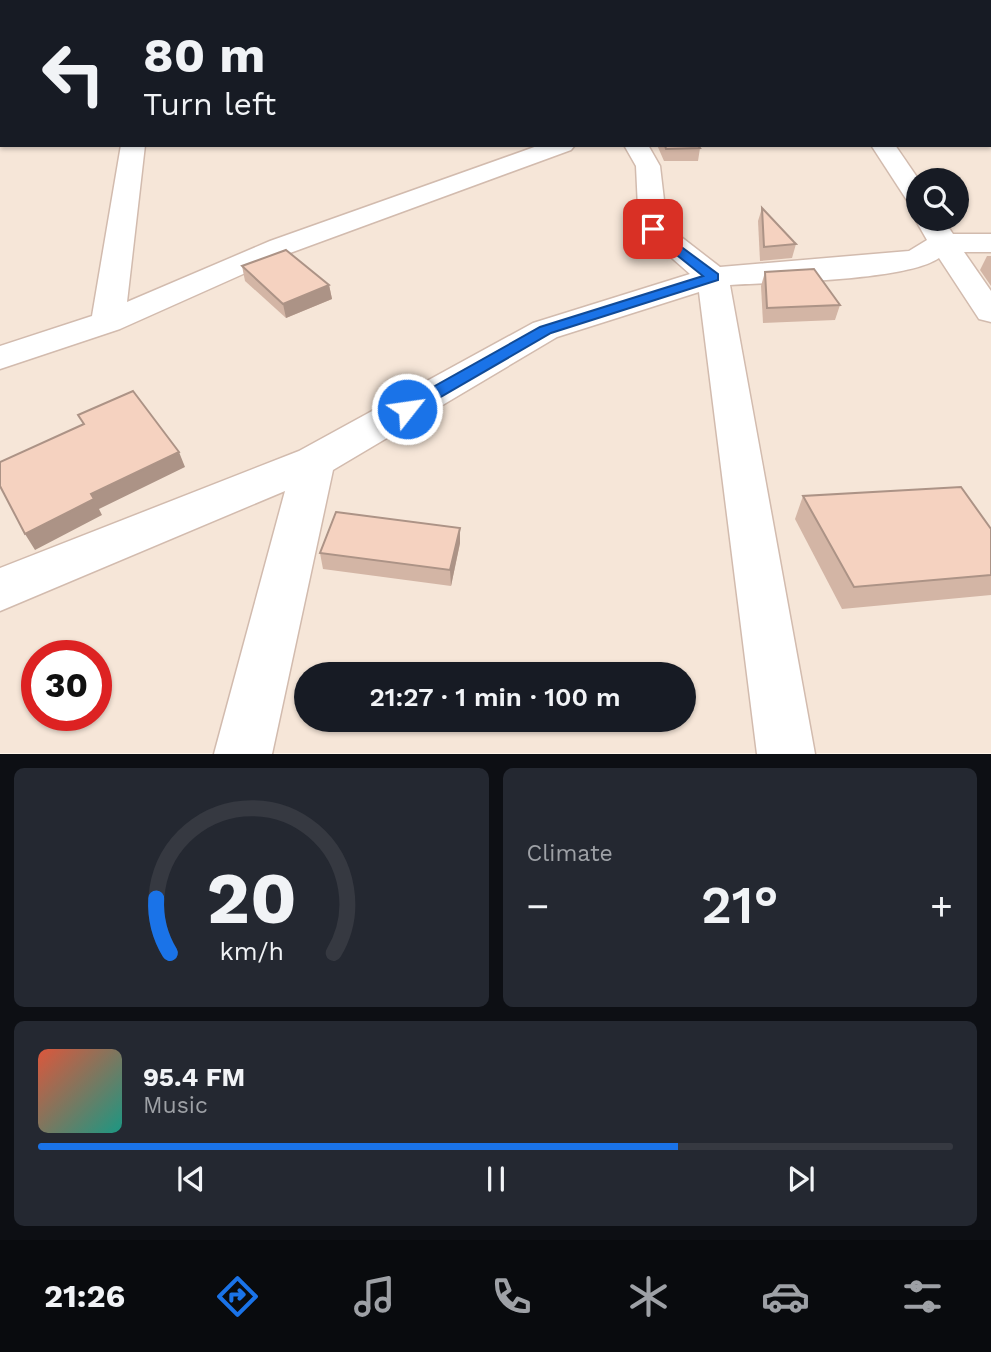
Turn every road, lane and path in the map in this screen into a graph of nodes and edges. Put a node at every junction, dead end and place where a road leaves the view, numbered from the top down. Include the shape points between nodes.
1 (133, 147) edge
2 (557, 147) edge
3 (637, 147) edge
4 (884, 147) edge
5 (906, 179) edge
6 (936, 231) edge
7 (991, 243) edge
8 (713, 277) junction
9 (991, 312) edge
10 (108, 322) junction
11 (0, 358) edge
12 (314, 462) junction
13 (0, 590) edge
14 (243, 754) edge
15 (786, 754) edge

1 - 10 street
2 - 10 street via 279,247
3 - 8 street via 648,166 653,229
4 - 5 street
6 - 7 street
6 - 8 street via 918,259
6 - 9 street
8 - 12 street via 545,330
8 - 15 street
10 - 11 street
12 - 13 street
12 - 14 street

